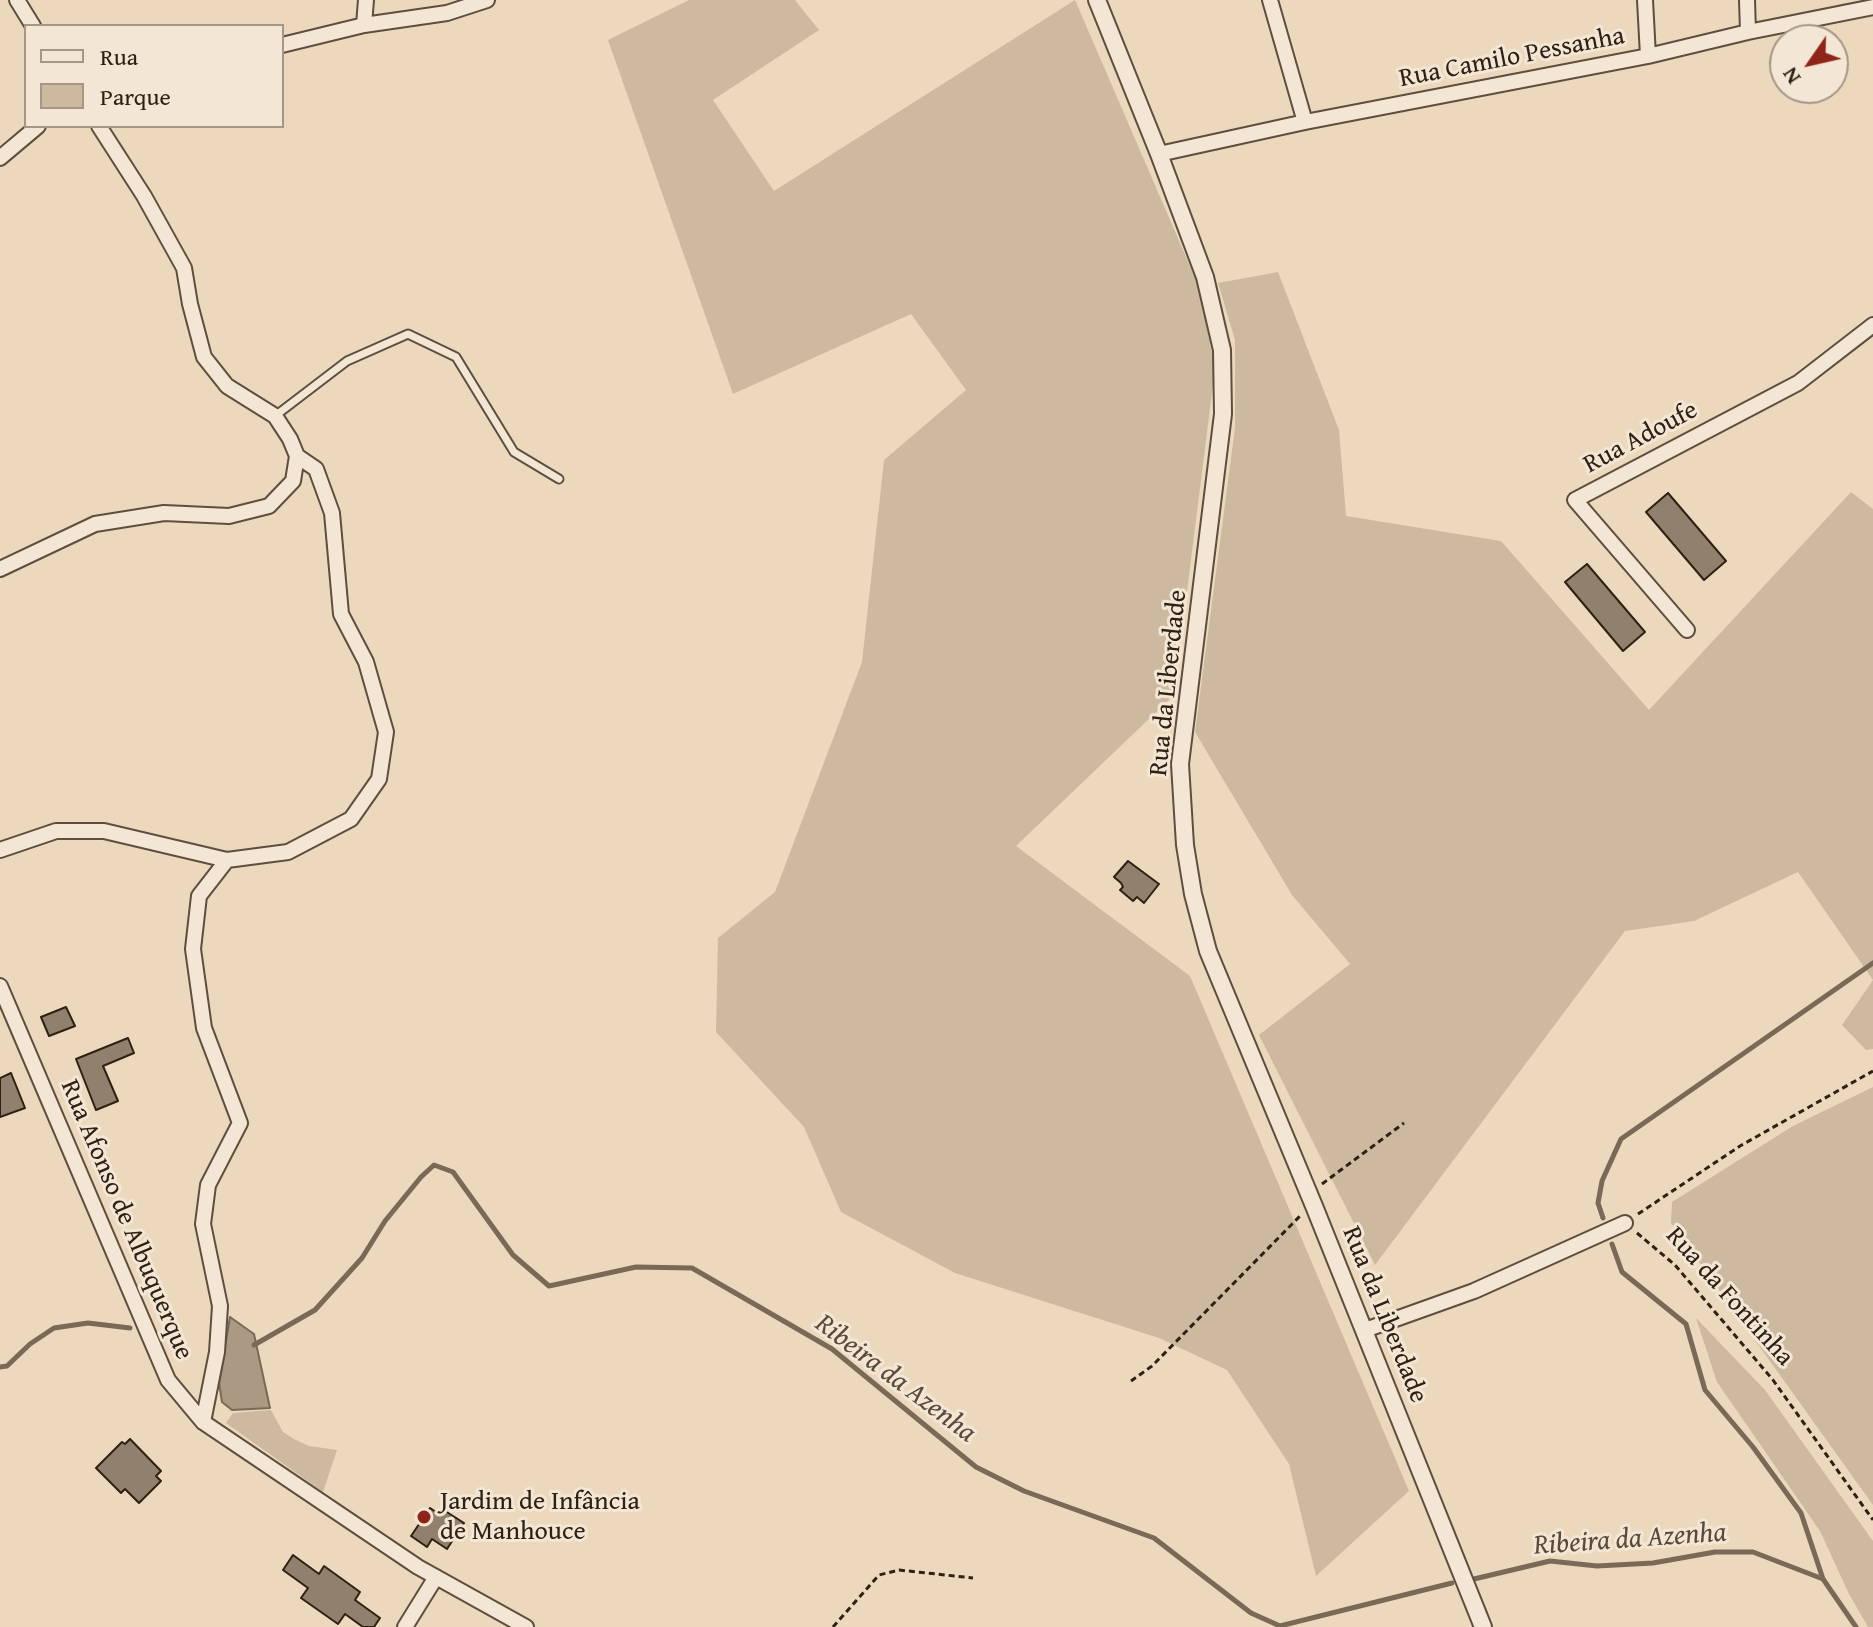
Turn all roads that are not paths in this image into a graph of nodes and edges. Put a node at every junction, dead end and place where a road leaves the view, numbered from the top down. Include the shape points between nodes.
1 (17, 0) edge
2 (366, 0) edge
3 (487, 0) edge
4 (1097, 0) edge
5 (1270, 0) edge
6 (1645, 0) edge
7 (1747, 0) edge
8 (1873, 7) edge
9 (32, 24) edge
10 (364, 25) junction
11 (1748, 32) junction
12 (284, 45) edge
13 (1648, 56) junction
14 (1305, 122) junction
15 (36, 128) edge
16 (100, 128) edge
17 (1159, 154) junction
18 (0, 158) edge
19 (1873, 325) edge
20 (275, 416) junction
21 (297, 456) junction
22 (559, 479) dead end
23 (0, 569) edge
24 (1687, 630) dead end
25 (0, 850) edge
26 (227, 860) junction
27 (0, 986) edge
28 (1625, 1223) road end
29 (1365, 1330) junction
30 (203, 1422) junction
31 (436, 1577) junction
32 (405, 1627) edge
33 (526, 1627) edge
34 (1483, 1627) edge

1 - 9 street
2 - 10 street
3 - 10 street via 447,13
4 - 17 street, Rua da Liberdade
5 - 14 street
6 - 13 street
7 - 11 street
8 - 11 street, Rua Camilo Pessanha
10 - 12 street
11 - 13 street, Rua Camilo Pessanha
13 - 14 street, Rua Camilo Pessanha
14 - 17 street, Rua Camilo Pessanha
15 - 18 street
16 - 20 street via 184,268 204,357 227,386
17 - 29 street, Rua da Liberdade via 1212,302 1225,383 1180,764 1193,894 1208,951
19 - 24 street, Rua Adoufe via 1798,383 1575,500
20 - 21 street
20 - 22 lane via 347,361 408,334 456,357 514,452
21 - 23 street via 293,481 269,506 229,516 164,513 95,524
21 - 26 street via 316,469 332,513 341,614 366,662 386,732 379,779 351,819 288,852
25 - 26 street via 56,831 104,831
26 - 30 street via 199,896 193,949 204,1028 240,1123 206,1198 203,1224 220,1306
27 - 30 street, Rua Afonso de Albuquerque via 168,1380
28 - 29 street, Rua da Fontinha via 1474,1291
29 - 34 street, Rua da Liberdade
30 - 31 street, Rua Afonso de Albuquerque
31 - 32 street
31 - 33 street, Rua Afonso de Albuquerque

